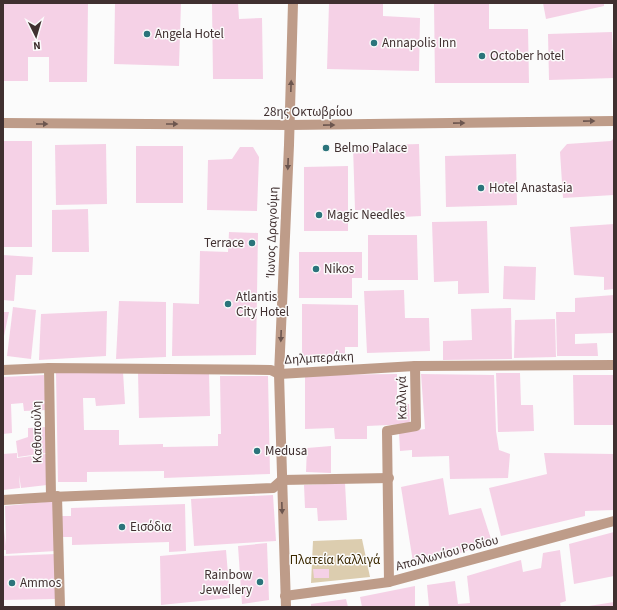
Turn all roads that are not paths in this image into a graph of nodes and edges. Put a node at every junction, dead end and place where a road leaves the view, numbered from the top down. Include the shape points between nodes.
1 (293, 3) edge
2 (614, 121) edge
3 (3, 123) edge
4 (290, 125) junction
5 (614, 365) edge
6 (415, 366) junction
7 (49, 368) junction
8 (3, 370) edge
9 (279, 374) junction
10 (388, 478) junction
11 (282, 480) junction
12 (54, 497) junction
13 (3, 500) edge
14 (614, 521) edge
15 (389, 582) junction
16 (285, 596) junction
17 (60, 607) edge
18 (286, 607) edge

4 -> 1 street, Ίωνος Δραγούμη
4 -> 2 street, 28ης Οκτωβρίου
3 -> 4 street, 28ης Οκτωβρίου
4 -> 9 street, Ίωνος Δραγούμη
5 - 6 street, Δηλμπεράκη
6 - 9 street, Δηλμπεράκη
6 - 10 street, Καλλιγά via 416,426 387,431
7 - 8 street, Δηλμπεράκη
7 - 9 street, Δηλμπεράκη via 271,370
7 - 12 street, Καθοπούλη
9 - 11 street, Ίωνος Δραγούμη
10 - 11 street
10 - 15 street, Καλλιγά
11 - 12 street via 273,488
11 -> 16 street, Ίωνος Δραγούμη
12 - 13 street
12 - 17 street, Καθοπούλη
14 - 15 street, Απολλωνίου Ροδίου
15 - 16 street, Απολλωνίου Ροδίου
16 - 18 street, Ίωνος Δραγούμη

